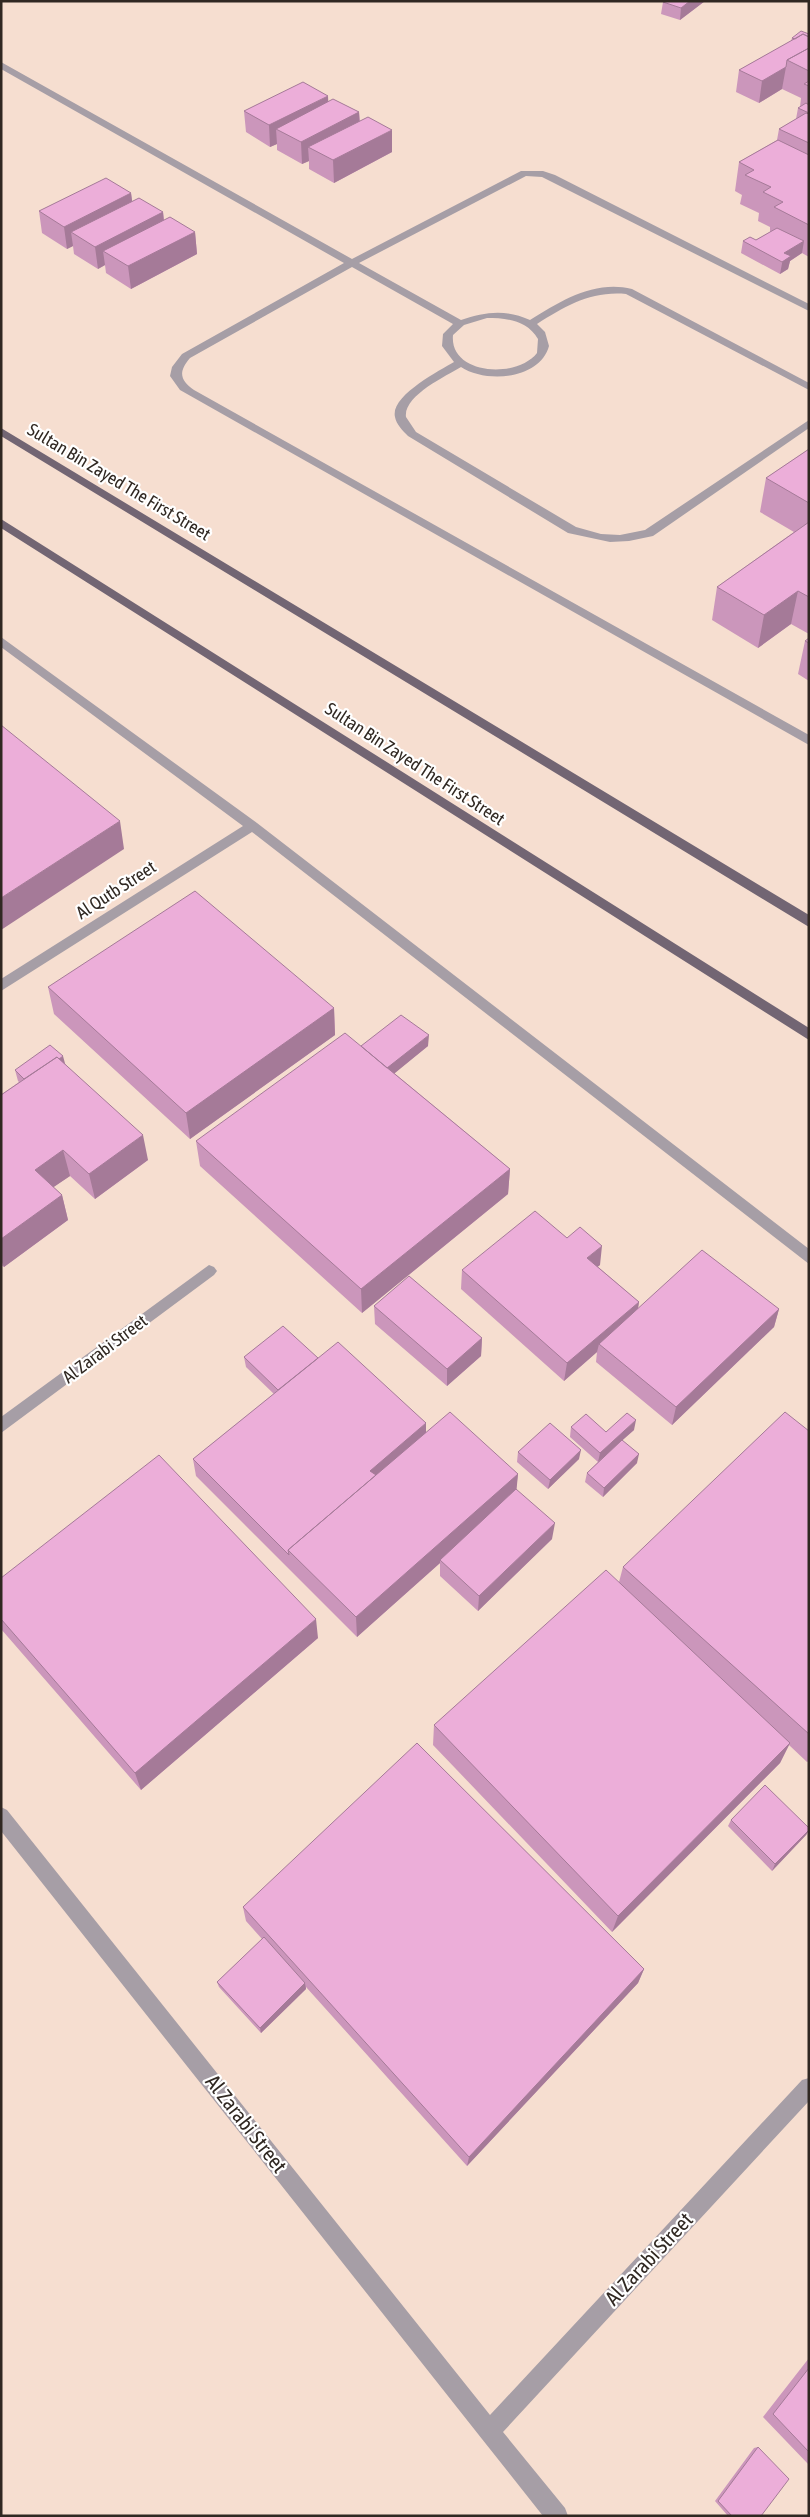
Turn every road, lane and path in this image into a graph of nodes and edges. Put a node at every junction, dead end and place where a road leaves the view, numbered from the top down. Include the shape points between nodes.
1 (1, 65) edge
2 (351, 263) junction
3 (809, 308) edge
4 (459, 324) junction
5 (530, 324) junction
6 (459, 364) junction
7 (809, 387) edge
8 (809, 423) edge
9 (1, 431) edge
10 (1, 523) edge
11 (1, 641) edge
12 (809, 741) edge
13 (252, 826) junction
14 (809, 922) edge
15 (1, 986) edge
16 (809, 1034) edge
17 (809, 1258) edge
18 (209, 1271) dead end
19 (1, 1426) edge
20 (1, 1816) edge
21 (809, 2087) edge
22 (489, 2432) junction
23 (557, 2516) edge

1 - 2 street
2 - 3 street via 515,176 533,172 552,177
2 - 4 street
2 - 12 street via 186,356 177,365 174,375 179,385
4 - 5 street via 486,315 510,317
4 - 6 street via 450,330 446,339 450,356
5 - 6 street via 540,332 545,342 536,361 524,368 490,373
5 - 7 street via 580,294 611,289 628,291
6 - 8 street via 405,400 400,411 402,423 412,434 572,530 590,536 631,538 649,533
9 - 14 main road, Sultan Bin Zayed The First Street
10 - 16 main road, Sultan Bin Zayed The First Street
11 - 13 street
13 - 15 street, Al Qutb Street
13 - 17 street
18 - 19 street, Al Zarabi Street
20 - 22 street, Al Zarabi Street
21 - 22 street, Al Zarabi Street
22 - 23 street, Al Zarabi Street

